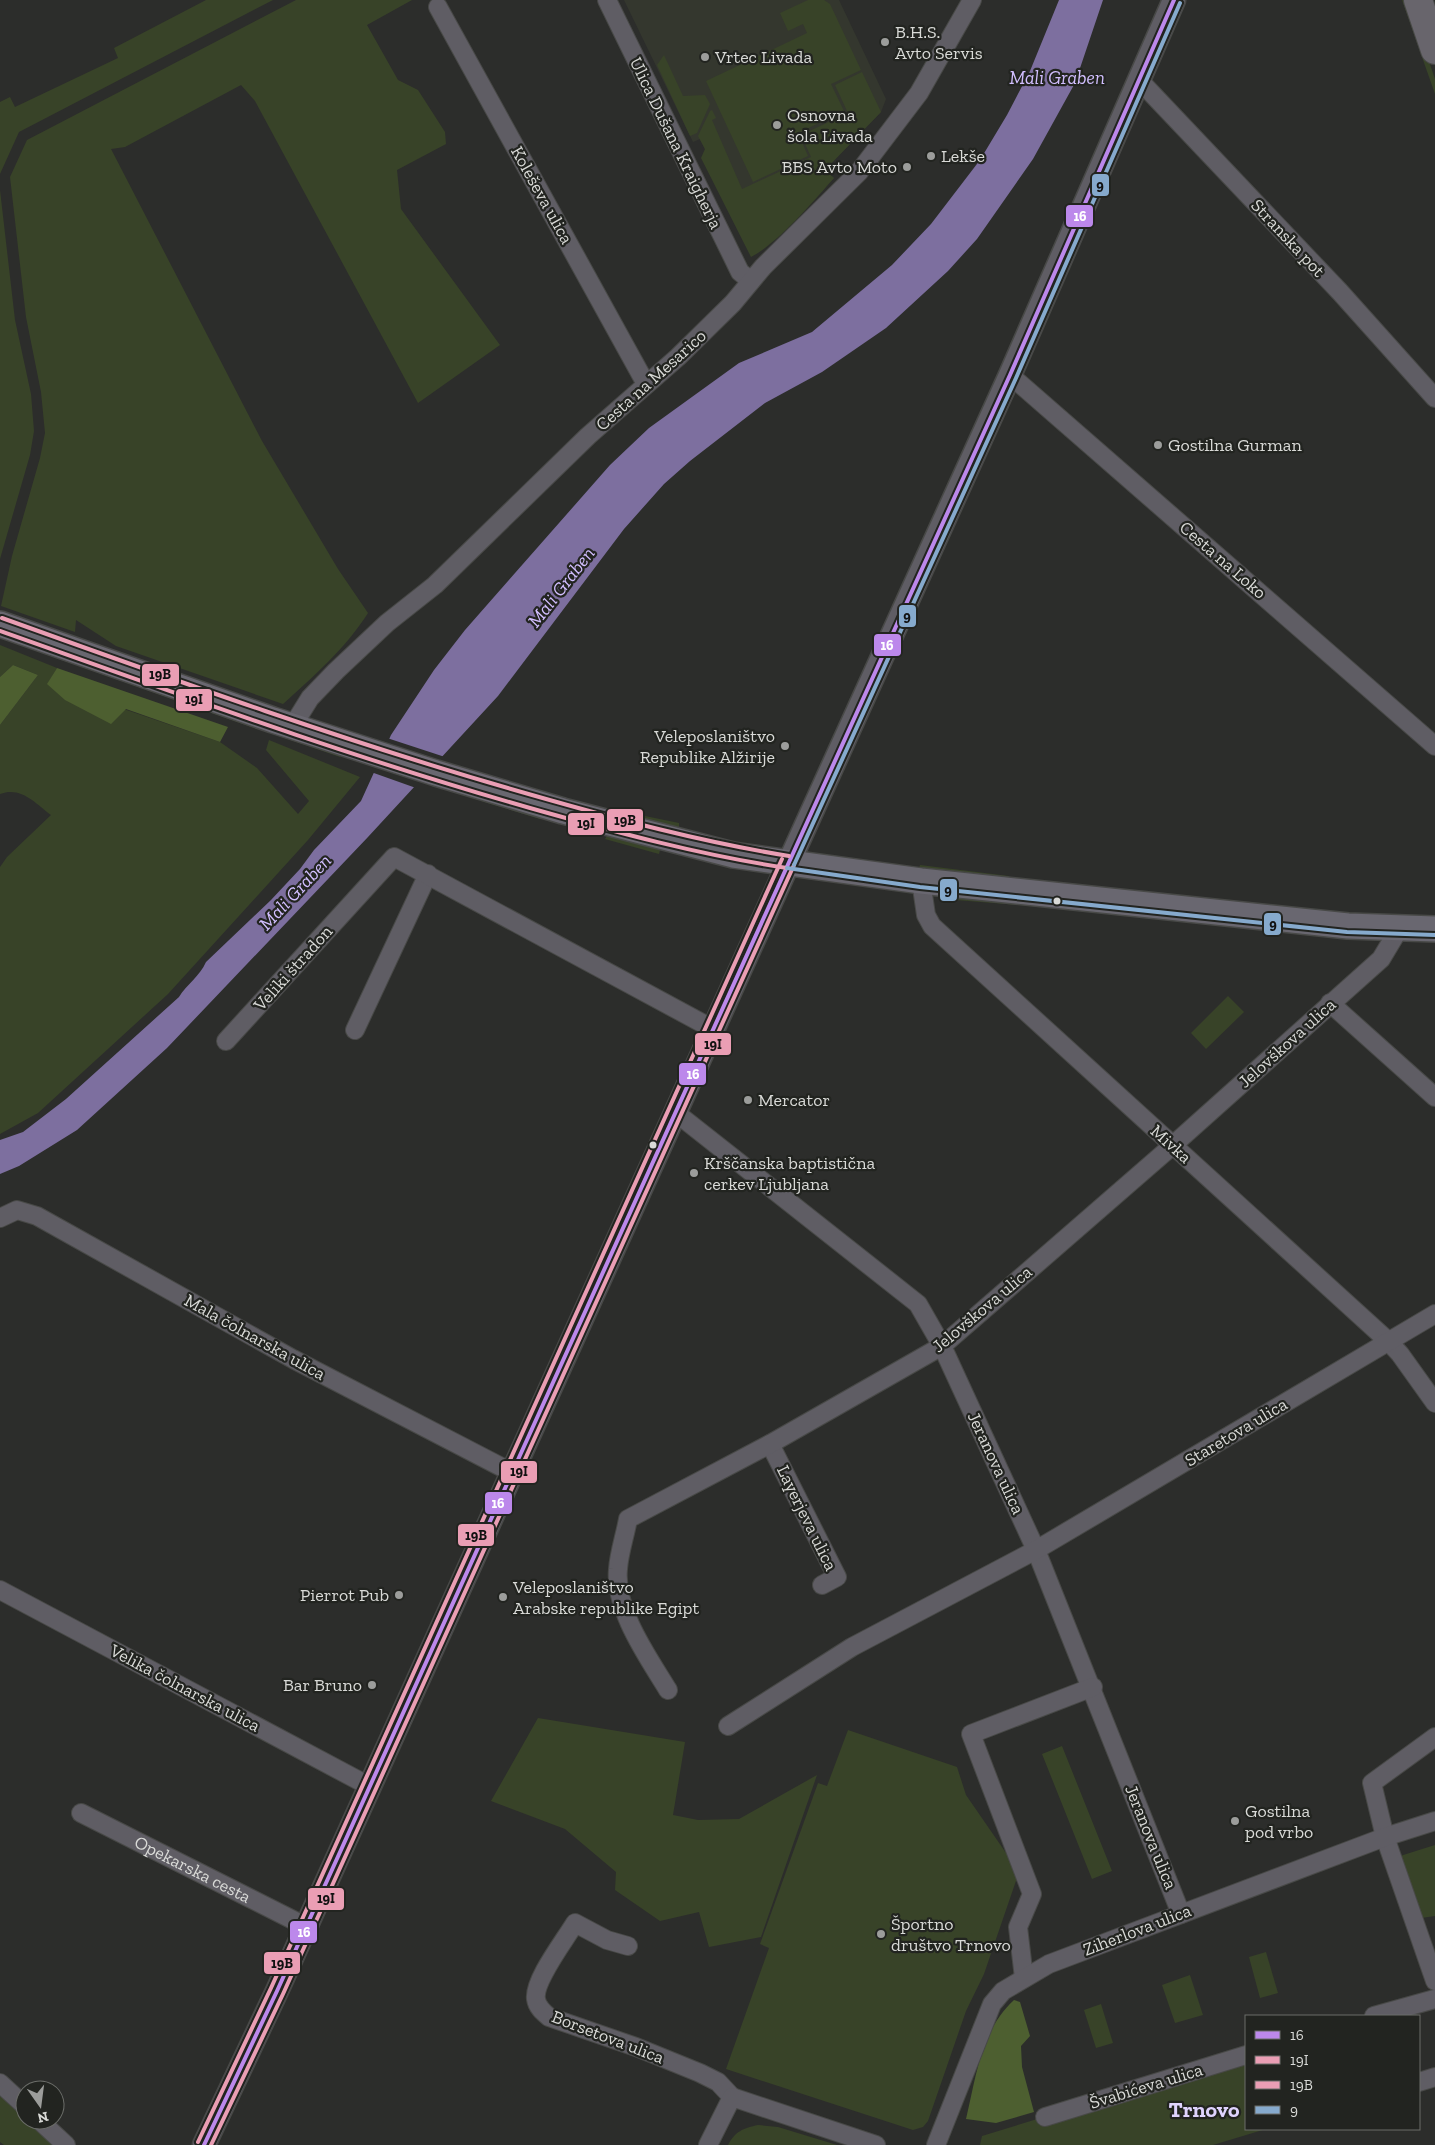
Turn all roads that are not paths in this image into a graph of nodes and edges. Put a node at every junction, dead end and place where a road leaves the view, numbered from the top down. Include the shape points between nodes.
1 (606, 0) edge
2 (972, 0) edge
3 (1174, 0) edge
4 (1418, 0) edge
5 (438, 7) dead end
6 (1435, 50) edge
7 (1139, 80) junction
8 (751, 282) junction
9 (1010, 375) junction
10 (646, 384) junction
11 (1435, 398) edge
12 (0, 624) edge
13 (292, 727) junction
14 (1435, 746) edge
15 (788, 862) junction
16 (428, 874) junction
17 (921, 881) junction
18 (1399, 929) junction
19 (1435, 929) edge
20 (1330, 1003) junction
21 (712, 1029) junction
22 (355, 1030) dead end
23 (226, 1041) dead end
24 (1435, 1097) edge
25 (675, 1112) junction
26 (1172, 1146) junction
27 (0, 1218) edge
28 (1435, 1314) edge
29 (1388, 1341) junction
30 (942, 1346) junction
31 (1435, 1403) edge
32 (770, 1444) junction
33 (511, 1472) junction
34 (1036, 1550) junction
35 (822, 1586) dead end
36 (0, 1590) edge
37 (1092, 1687) junction
38 (668, 1690) dead end
39 (728, 1726) dead end
40 (1435, 1737) edge
41 (369, 1786) junction
42 (81, 1813) dead end
43 (1435, 1822) edge
44 (1385, 1837) junction
45 (1181, 1914) junction
46 (305, 1926) junction
47 (628, 1946) dead end
48 (1024, 1978) junction
49 (1435, 1981) edge
50 (1435, 1999) edge
51 (1378, 2015) edge
52 (1245, 2055) edge
53 (1435, 2077) edge
54 (0, 2082) edge
55 (1420, 2082) edge
56 (15, 2096) edge
57 (732, 2097) junction
58 (1045, 2117) dead end
59 (50, 2130) edge
60 (66, 2145) edge
61 (204, 2145) edge
62 (708, 2145) edge
63 (876, 2145) edge
64 (936, 2145) edge

1 - 8 street, Ulica Dušana Kraigherja via 740,272
2 - 8 street, Cesta na Mesarico via 919,94 895,128 859,172
3 - 7 street
4 - 6 main road
5 - 10 street, Koleševa ulica
7 - 9 street
7 - 11 street, Stranska pot via 1340,292
8 - 10 street, Cesta na Mesarico via 678,357
9 - 14 street, Cesta na Loko
9 - 15 street
10 - 13 street, Cesta na Mesarico via 588,436 435,586 387,623 336,671 310,698
12 - 13 main road
13 - 15 main road via 436,773 664,838 732,854
15 - 17 main road
15 - 21 street
16 - 21 street, Veliki štradon
16 - 22 street
16 - 23 street, Veliki štradon via 394,857
17 - 18 main road
17 - 26 street, Mivka via 926,914 932,926
18 - 19 main road
18 - 20 street, Jelovškova ulica via 1381,959
20 - 24 street
20 - 26 street, Jelovškova ulica
21 - 25 street
25 - 30 street, Jeranova ulica via 918,1304
25 - 33 street
26 - 29 street, Mivka
26 - 30 street, Jelovškova ulica
27 - 33 street, Mala čolnarska ulica via 17,1210 37,1216 293,1359
28 - 29 street, Staretova ulica
29 - 31 street, Mivka
29 - 34 street, Staretova ulica
30 - 32 street, Jelovškova ulica
30 - 34 street, Jeranova ulica
32 - 35 street, Layerjeva ulica via 838,1577
32 - 38 street, Jelovškova ulica via 628,1519 618,1570 621,1598 635,1635
33 - 41 street
34 - 37 street, Jeranova ulica
34 - 39 street, Staretova ulica via 852,1647
36 - 41 street, Velika čolnarska ulica
37 - 45 street, Jeranova ulica
37 - 48 street via 971,1734 1032,1894 1018,1927
40 - 44 street via 1372,1783
41 - 46 street
42 - 46 street, Opekarska cesta
43 - 44 street, Ziherlova ulica
44 - 45 street, Ziherlova ulica
44 - 49 street
45 - 48 street, Ziherlova ulica via 1049,1964
46 - 61 street
47 - 57 street, Borsetova ulica via 607,1940 575,1923 538,1984 536,1998 540,2009 550,2017 700,2073 718,2082
48 - 64 street, Ziherlova ulica via 1003,1991 992,2004
50 - 51 street
52 - 58 street, Švabićeva ulica
53 - 55 street
54 - 56 street
57 - 62 street
57 - 63 street
59 - 60 street

